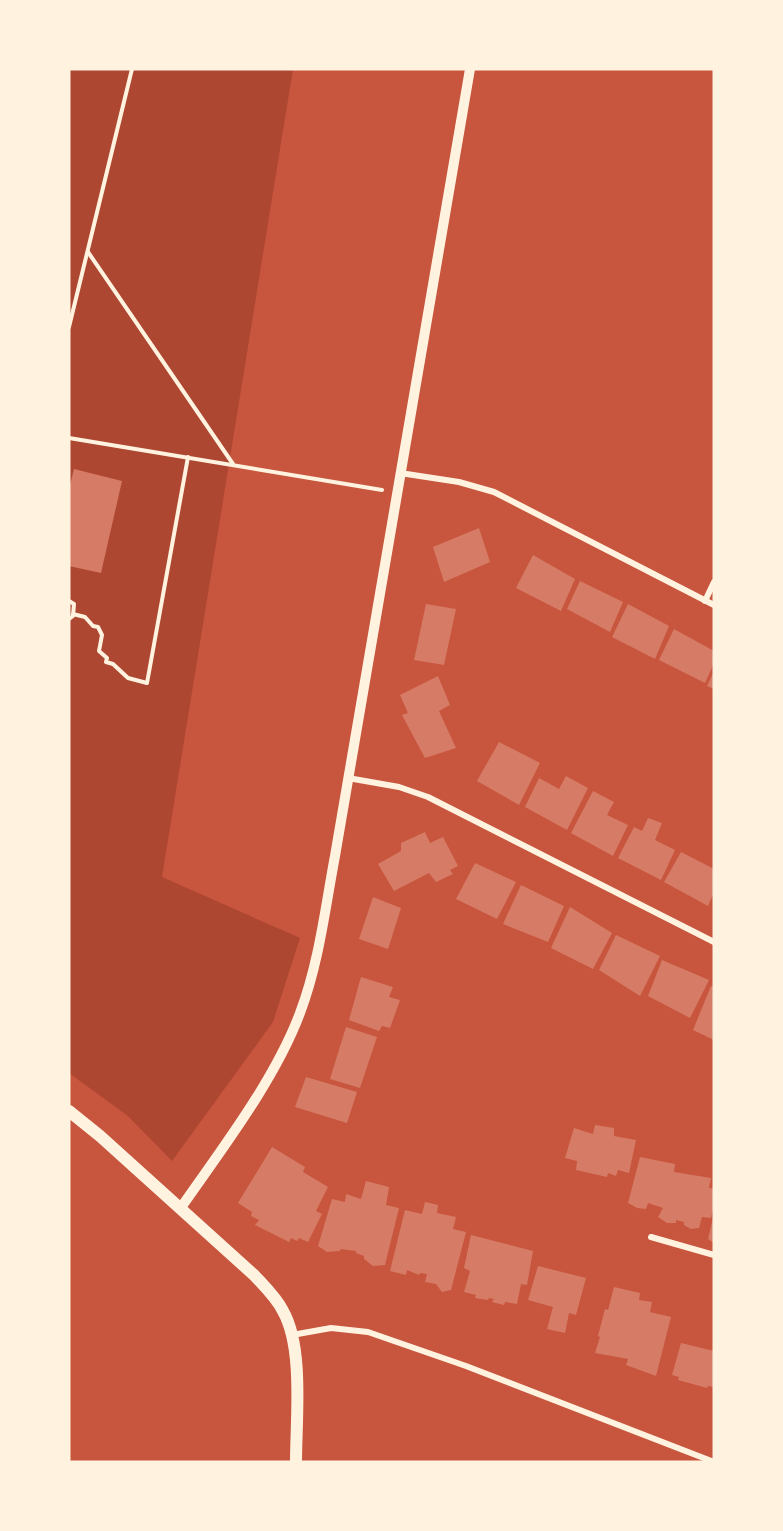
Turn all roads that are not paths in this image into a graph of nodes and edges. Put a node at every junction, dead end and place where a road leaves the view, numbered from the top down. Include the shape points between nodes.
1 (470, 69) edge
2 (400, 473) junction
3 (714, 582) edge
4 (705, 601) junction
5 (714, 605) edge
6 (348, 778) junction
7 (714, 942) edge
8 (69, 1111) edge
9 (180, 1209) junction
10 (651, 1237) dead end
11 (714, 1255) edge
12 (292, 1335) junction
13 (296, 1462) edge
14 (714, 1462) edge

1 - 2 street
2 - 4 street via 494,492
2 - 6 street
3 - 4 street
4 - 5 street
6 - 7 street via 399,787 428,797
6 - 9 street via 320,940 300,1015 264,1083
8 - 9 main road
9 - 12 main road via 266,1288 284,1311
10 - 11 street
12 - 13 main road via 296,1354
12 - 14 street via 331,1328 368,1332

